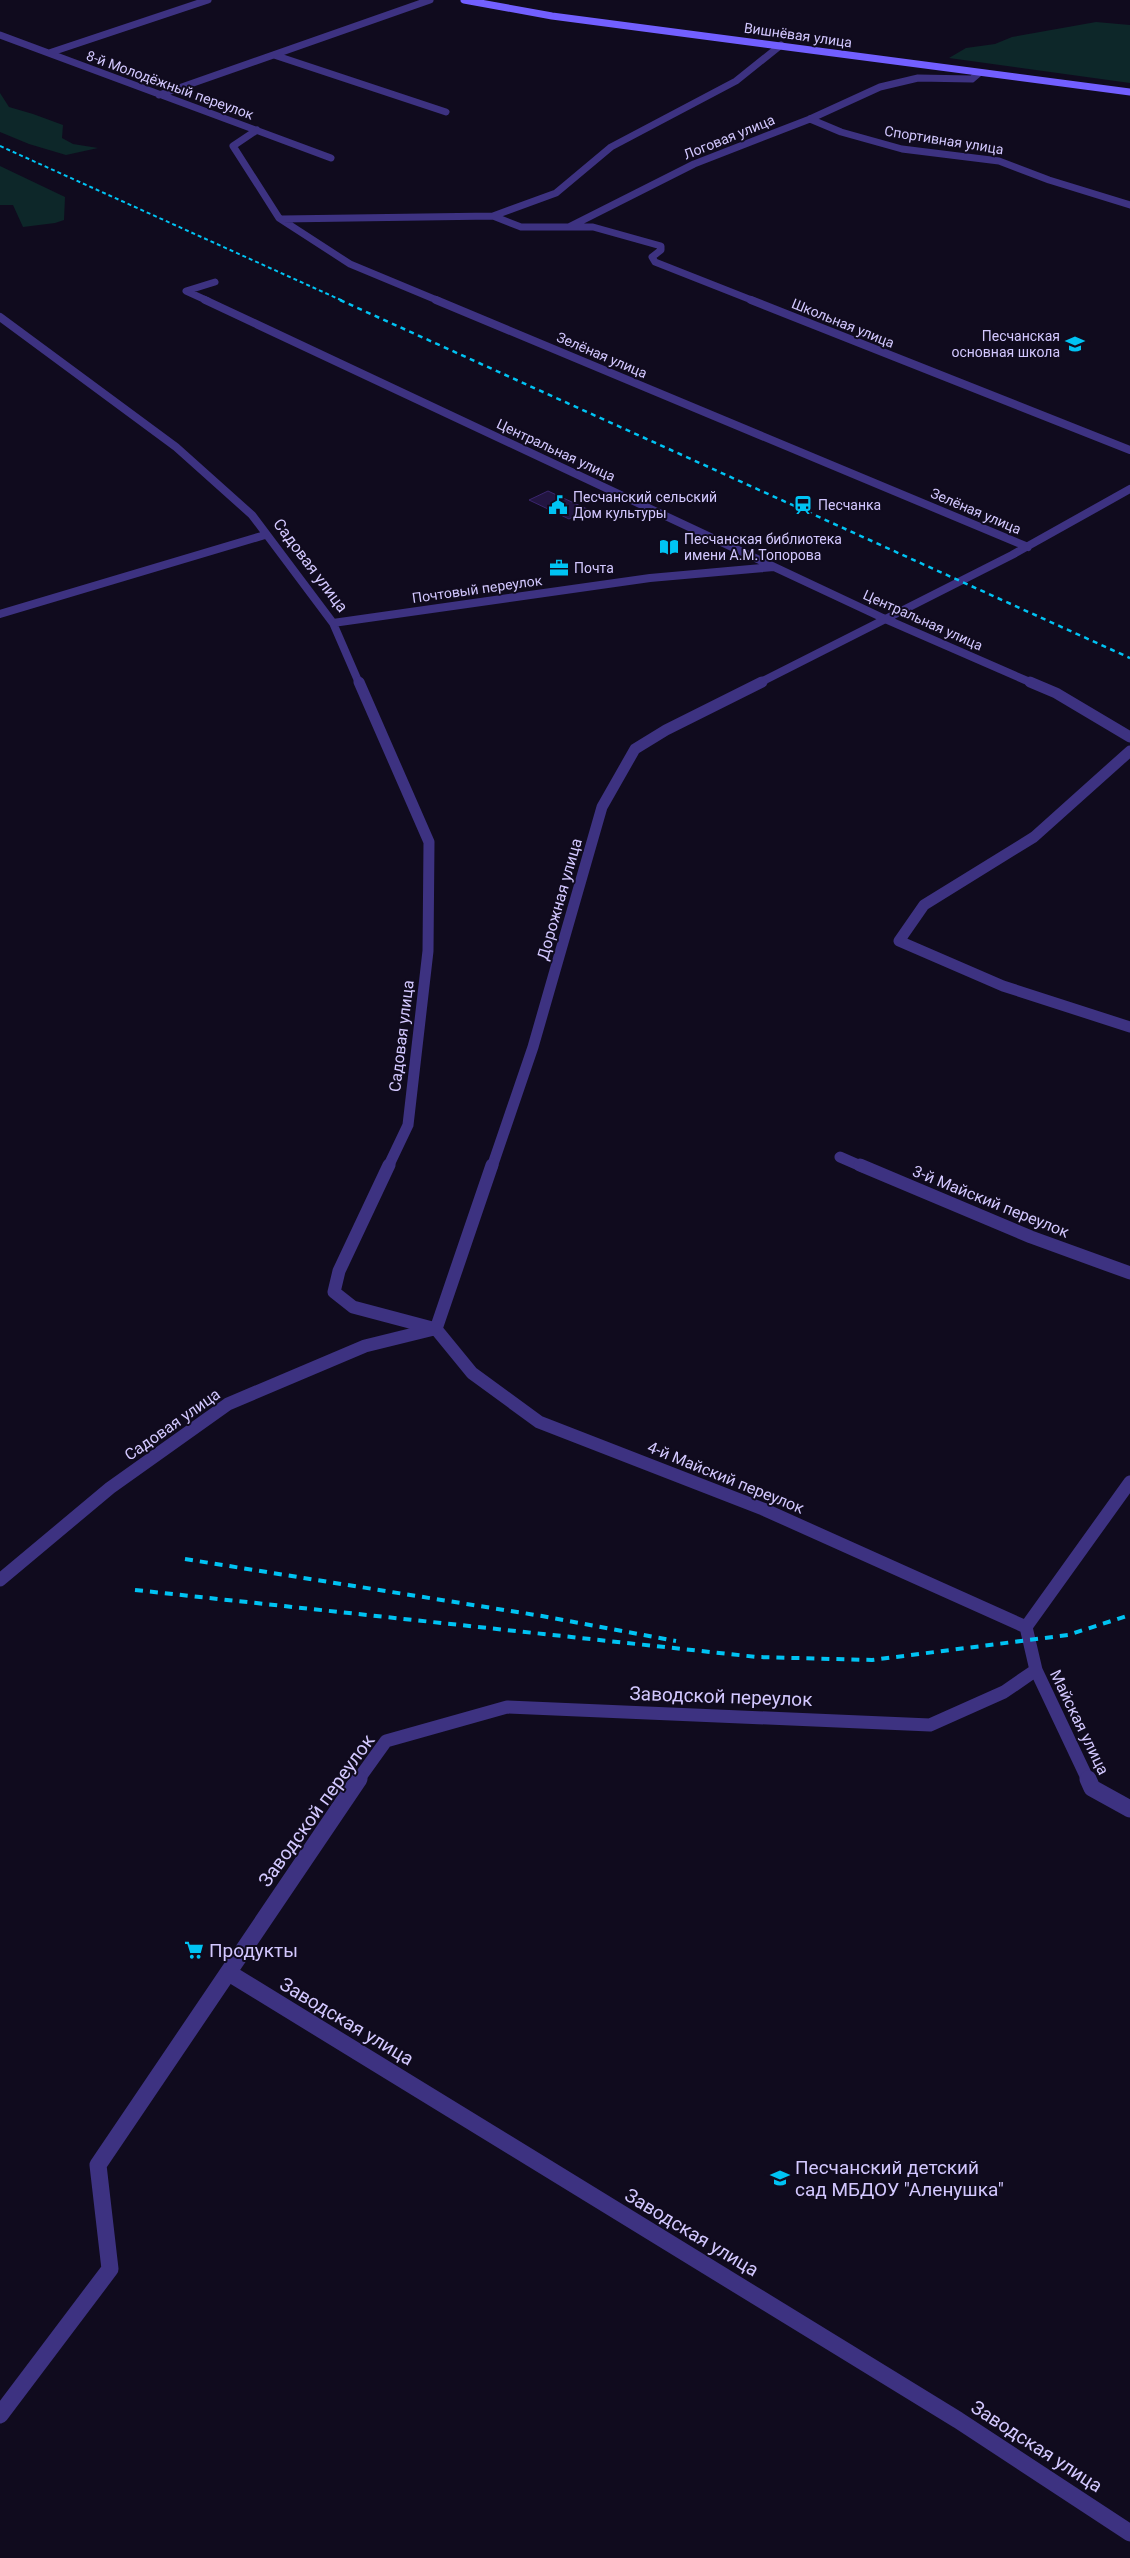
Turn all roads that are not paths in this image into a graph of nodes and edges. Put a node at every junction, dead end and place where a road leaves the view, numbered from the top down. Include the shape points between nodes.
1 (208, 0) edge
2 (430, 0) edge
3 (464, 0) edge
4 (0, 35) edge
5 (781, 45) junction
6 (49, 53) junction
7 (274, 55) junction
8 (979, 73) junction
9 (1130, 92) edge
10 (159, 95) junction
11 (446, 112) dead end
12 (810, 119) junction
13 (257, 130) junction
14 (331, 158) dead end
15 (1130, 205) edge
16 (493, 216) junction
17 (279, 218) junction
18 (313, 220) junction
19 (294, 227) junction
20 (569, 227) junction
21 (215, 282) dead end
22 (0, 317) edge
23 (1130, 450) edge
24 (1130, 489) edge
25 (265, 535) junction
26 (1028, 547) junction
27 (774, 567) junction
28 (0, 614) edge
29 (883, 618) junction
30 (333, 623) junction
31 (1130, 737) edge
32 (1130, 751) edge
33 (1130, 1027) edge
34 (840, 1157) dead end
35 (1130, 1273) edge
36 (436, 1329) junction
37 (1130, 1482) edge
38 (0, 1580) edge
39 (1026, 1627) junction
40 (1036, 1670) junction
41 (1130, 1809) edge
42 (229, 1973) junction
43 (0, 2415) edge
44 (1130, 2532) edge

1 - 6 street
2 - 7 street
3 - 5 street, Вишнёвая улица via 552,16
4 - 6 street, 8-й Молодёжный переулок
5 - 8 street, Вишнёвая улица
5 - 16 street, Логовая улица via 736,81 611,147 556,193
6 - 10 street, 8-й Молодёжный переулок
7 - 10 street
7 - 11 street
8 - 9 street, Вишнёвая улица
8 - 12 street, Логовая улица via 972,78 918,78 880,87
10 - 13 street, 8-й Молодёжный переулок
12 - 15 street, Спортивная улица via 841,132 902,149 999,160
12 - 20 street, Логовая улица via 694,164
13 - 14 street, 8-й Молодёжный переулок
13 - 17 street, Зелёная улица via 233,146
16 - 18 street, Логовая улица
16 - 20 street, Логовая улица via 521,227
17 - 18 street, Логовая улица
17 - 19 street, Зелёная улица
18 - 19 street
19 - 26 street, Зелёная улица via 350,264
20 - 23 street, Школьная улица via 593,227 661,246 661,250 652,257 654,262
21 - 27 street, Центральная улица via 186,291
22 - 25 street, Садовая улица via 176,447 252,515
24 - 26 street, Дорожная улица
25 - 28 street
25 - 30 street, Садовая улица
26 - 29 street, Дорожная улица
27 - 29 street, Центральная улица
27 - 30 street, Почтовый переулок via 650,578
29 - 31 street, Центральная улица via 1056,693
29 - 36 street, Дорожная улица via 634,749 602,807 533,1048
30 - 36 street, Садовая улица via 429,842 428,952 408,1125 339,1271 334,1292 353,1307
32 - 33 street via 1034,837 924,905 900,940 1002,986
34 - 35 street, 3-й Майский переулок via 1031,1237
36 - 38 street, Садовая улица via 365,1346 228,1404 110,1488
36 - 39 street, 4-й Майский переулок via 472,1373 539,1422 763,1509
37 - 39 street
39 - 40 street, Майская улица
40 - 41 street, Майская улица via 1092,1788
40 - 42 street, Заводской переулок via 1004,1692 930,1725 507,1708 386,1741 313,1844
42 - 43 street, Заводской переулок via 98,2165 110,2269
42 - 44 street, Заводская улица via 958,2420

